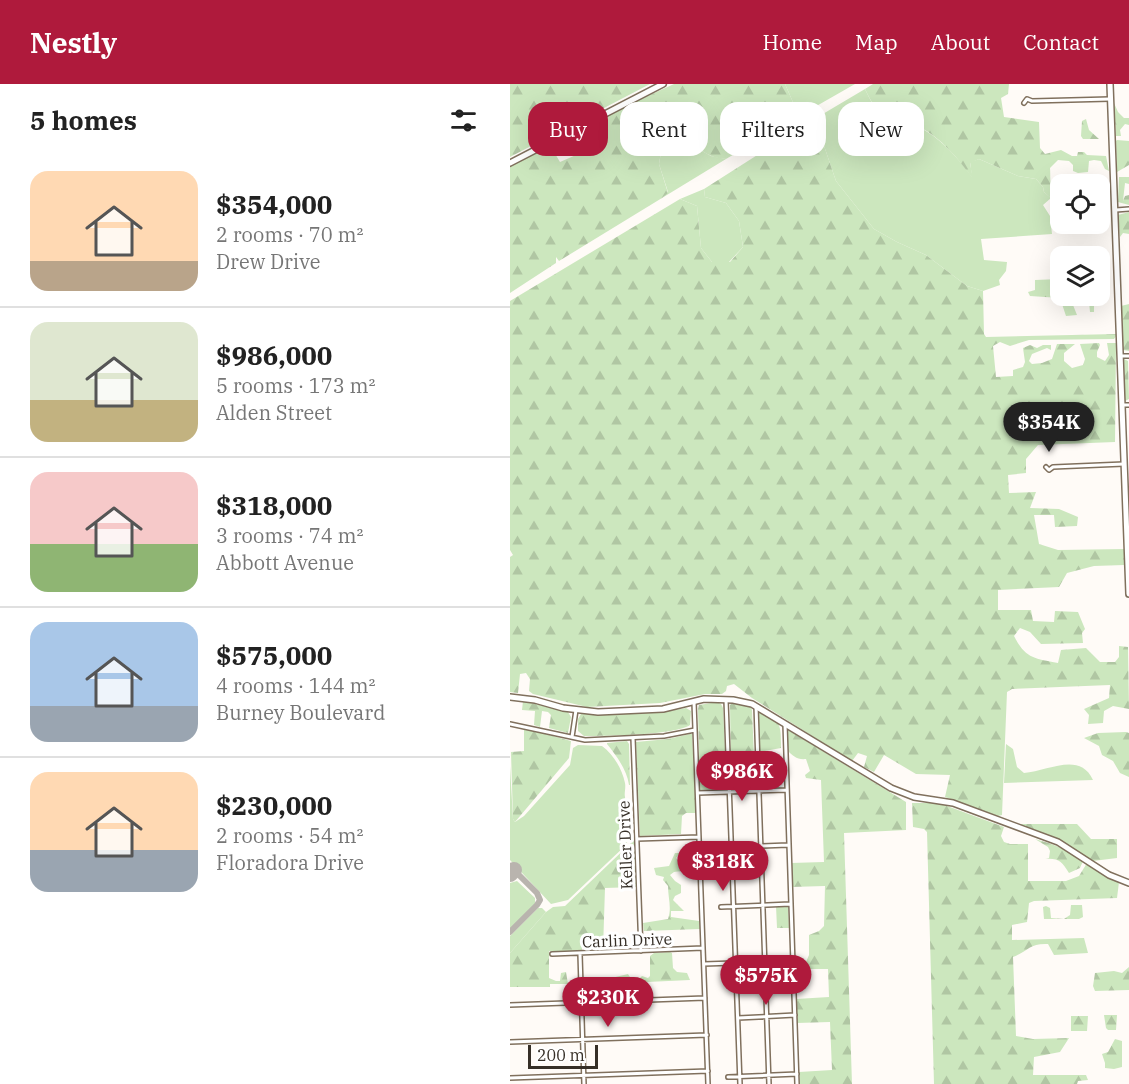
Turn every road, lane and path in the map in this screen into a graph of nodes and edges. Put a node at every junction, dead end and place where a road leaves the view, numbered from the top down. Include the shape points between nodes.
1 (663, 84) edge
2 (1110, 84) edge
3 (1110, 99) junction
4 (1031, 101) dead end
5 (510, 163) edge
6 (1129, 209) edge
7 (1114, 210) junction
8 (1120, 356) junction
9 (1129, 356) edge
10 (1126, 405) edge
11 (1124, 464) junction
12 (1053, 467) dead end
13 (1129, 594) edge
14 (510, 697) edge
15 (726, 700) junction
16 (694, 701) junction
17 (756, 706) junction
18 (576, 710) junction
19 (510, 724) edge
20 (785, 724) junction
21 (695, 730) junction
22 (572, 738) junction
23 (633, 738) junction
24 (786, 790) junction
25 (730, 792) junction
26 (758, 792) junction
27 (698, 793) junction
28 (699, 837) junction
29 (637, 839) junction
30 (788, 845) junction
31 (760, 847) junction
32 (732, 849) junction
33 (719, 850) dead end
34 (1129, 883) edge
35 (790, 904) junction
36 (762, 905) junction
37 (734, 906) junction
38 (721, 907) dead end
39 (703, 948) junction
40 (641, 951) junction
41 (552, 954) dead end
42 (580, 954) junction
43 (792, 961) junction
44 (764, 962) junction
45 (736, 963) junction
46 (704, 964) junction
47 (705, 998) junction
48 (581, 1002) junction
49 (510, 1005) edge
50 (795, 1015) junction
51 (766, 1017) junction
52 (738, 1018) junction
53 (707, 1035) junction
54 (583, 1039) junction
55 (510, 1042) edge
56 (708, 1071) junction
57 (797, 1074) junction
58 (768, 1075) junction
59 (584, 1076) junction
60 (728, 1077) dead end
61 (740, 1077) junction
62 (510, 1078) edge
63 (584, 1084) edge
64 (708, 1084) edge
65 (740, 1084) edge
66 (769, 1084) edge
67 (797, 1084) edge

1 - 5 street
2 - 3 street
3 - 4 street
3 - 7 street
6 - 7 street
7 - 8 street
8 - 9 street
8 - 10 street
10 - 11 street
11 - 12 street
11 - 13 street
14 - 18 street
15 - 16 street
15 - 17 street
15 - 25 street
16 - 18 street via 663,709
16 - 21 street
17 - 20 street
17 - 26 street
18 - 22 street
19 - 22 street
20 - 24 street
20 - 34 street via 891,788 909,796 953,803 1058,842 1109,875
21 - 23 street
21 - 27 street
22 - 23 street
23 - 29 street, Keller Drive
24 - 26 street
24 - 30 street
25 - 26 street
25 - 27 street
25 - 32 street
26 - 31 street
27 - 28 street
28 - 29 street
28 - 39 street
29 - 40 street, Keller Drive
30 - 31 street
30 - 35 street
31 - 32 street
31 - 36 street
32 - 33 street
32 - 37 street
35 - 36 street
35 - 43 street
36 - 37 street
36 - 44 street
37 - 38 street
37 - 45 street
39 - 40 street, Carlin Drive
39 - 46 street
40 - 42 street, Carlin Drive
41 - 42 street, Carlin Drive
42 - 48 street
43 - 44 street
43 - 50 street
44 - 45 street
44 - 51 street
45 - 46 street
45 - 52 street
46 - 47 street
47 - 48 street
47 - 53 street
48 - 49 street
48 - 54 street
50 - 51 street
50 - 57 street
51 - 52 street
51 - 58 street
52 - 61 street
53 - 54 street
53 - 56 street
54 - 55 street
54 - 59 street
56 - 59 street
56 - 64 street
57 - 58 street
57 - 67 street
58 - 61 street
58 - 66 street
59 - 62 street
59 - 63 street
60 - 61 street
61 - 65 street

